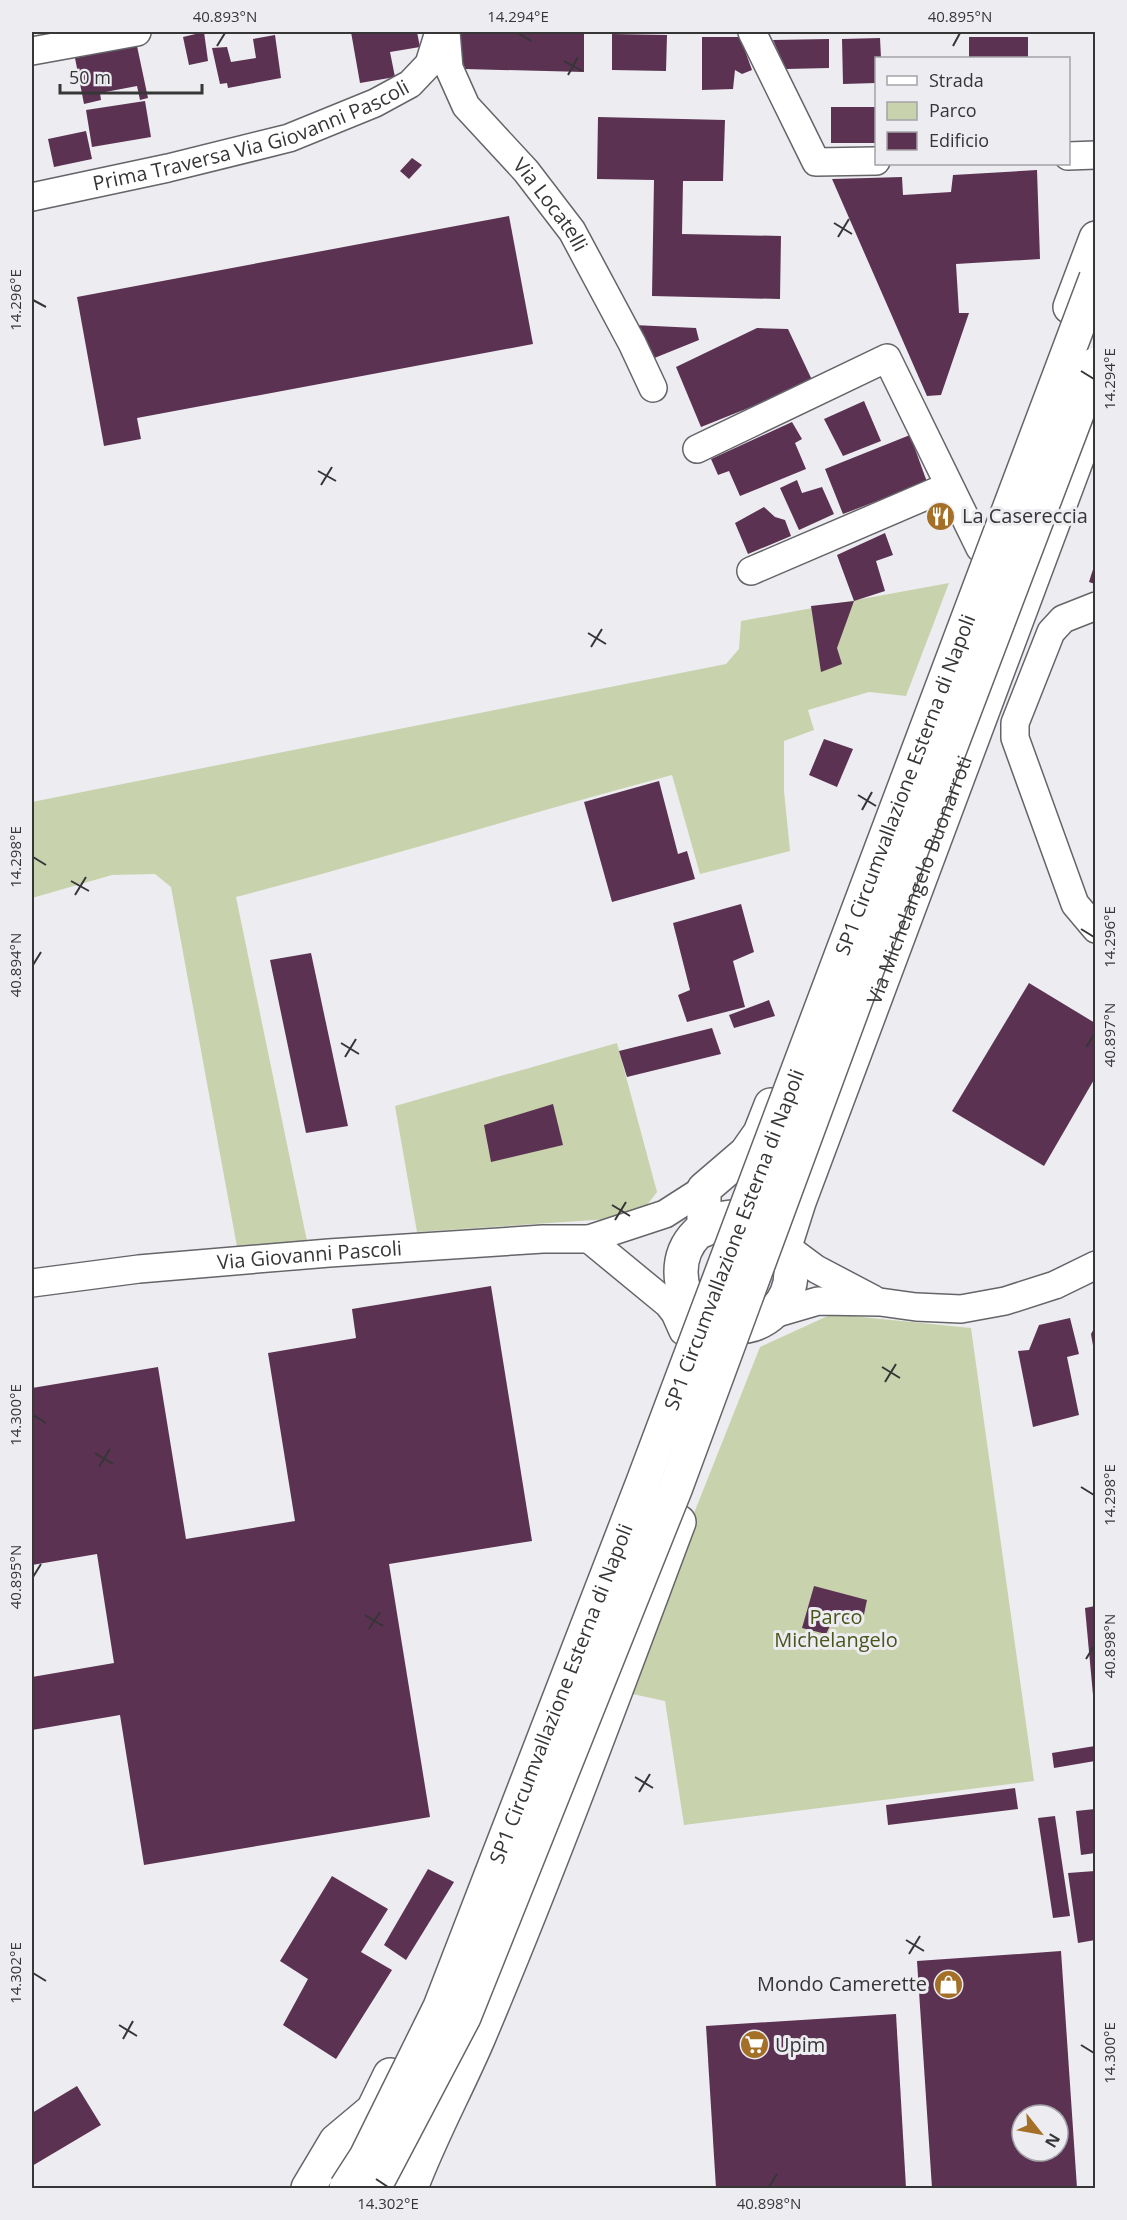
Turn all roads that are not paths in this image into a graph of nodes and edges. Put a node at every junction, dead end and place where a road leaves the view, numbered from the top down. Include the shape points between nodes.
1 (137, 32) edge
2 (440, 32) edge
3 (446, 32) edge
4 (752, 32) edge
5 (32, 51) edge
6 (1095, 155) edge
7 (1070, 156) edge
8 (875, 161) edge
9 (32, 197) edge
10 (1095, 238) edge
11 (1095, 278) edge
12 (1095, 364) edge
13 (653, 388) dead end
14 (1095, 411) edge
15 (697, 449) dead end
16 (949, 486) junction
17 (980, 548) junction
18 (751, 571) dead end
19 (1095, 606) edge
20 (1095, 929) edge
21 (704, 1189) junction
22 (665, 1214) junction
23 (704, 1230) junction
24 (589, 1239) junction
25 (784, 1246) junction
26 (1095, 1265) edge
27 (32, 1283) edge
28 (880, 1302) junction
29 (688, 1312) junction
30 (762, 1319) junction
31 (308, 2188) edge
32 (346, 2188) edge
33 (374, 2188) edge
34 (410, 2188) edge

1 - 5 street
2 - 9 street, Prima Traversa Via Giovanni Pascoli via 429,64 410,84 375,103 289,138
3 - 13 street, Via Locatelli via 449,68 466,106 526,171 572,231
4 - 8 street via 816,162
6 - 7 street
10 - 17 main road
11 - 32 main road, SP1 Circumvallazione Esterna di Napoli, bridge via 651,1460 440,2007 366,2157
12 - 33 main road, SP1 Circumvallazione Esterna di Napoli, bridge via 676,1487 465,2017
14 - 25 main road, Via Michelangelo Buonarroti
15 - 16 street via 887,358
16 - 17 street
16 - 18 street
17 - 21 main road via 760,1133 746,1153
19 - 20 street via 1063,619 1051,632 1015,723 1015,738 1075,904
21 - 22 street, Via Giovanni Pascoli
21 - 23 main road
22 - 23 street
22 - 24 street, Via Giovanni Pascoli
23 - 25 main road via 719,1219 738,1216 757,1220 773,1231
23 - 29 main road via 691,1239 684,1252 681,1268
24 - 27 street, Via Giovanni Pascoli via 330,1253 139,1269
24 - 29 street via 675,1313
25 - 28 street via 816,1269
25 - 30 main road via 790,1264 790,1283 782,1300
26 - 28 street via 1055,1286 961,1309
28 - 30 street via 818,1301
29 - 30 main road via 738,1327
29 - 31 main road via 448,1952 372,2110 336,2141
30 - 34 main road via 477,2041
31 - 34 main road via 331,2168 360,2158 382,2164

